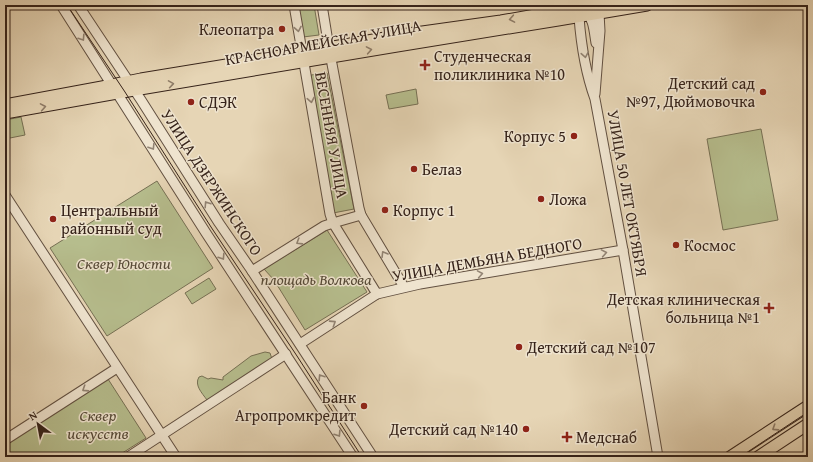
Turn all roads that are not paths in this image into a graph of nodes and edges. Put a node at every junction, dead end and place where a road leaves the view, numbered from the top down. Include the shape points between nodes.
1 (61, 5) edge
2 (78, 5) edge
3 (294, 5) edge
4 (322, 5) edge
5 (647, 5) edge
6 (588, 10) edge
7 (330, 52) junction
8 (303, 57) junction
9 (131, 86) junction
10 (115, 89) junction
11 (595, 99) junction
12 (5, 104) edge
13 (5, 114) edge
14 (5, 195) edge
15 (361, 215) junction
16 (333, 223) junction
17 (623, 250) junction
18 (252, 272) junction
19 (404, 288) junction
20 (377, 294) junction
21 (300, 344) junction
22 (286, 354) junction
23 (117, 368) junction
24 (808, 406) edge
25 (808, 424) edge
26 (162, 435) junction
27 (5, 440) edge
28 (128, 457) edge
29 (176, 457) edge
30 (353, 457) edge
31 (373, 457) edge
32 (658, 457) edge
33 (730, 457) edge
34 (758, 457) edge

1 -> 10 street, УЛИЦА ДЗЕРЖИНСКОГО
2 - 9 street, УЛИЦА ДЗЕРЖИНСКОГО
3 -> 8 street, ВЕСЕННЯЯ УЛИЦА
4 - 7 street, ВЕСЕННЯЯ УЛИЦА
5 - 6 main road, КРАСНОАРМЕЙСКАЯ УЛИЦА
6 - 7 main road, КРАСНОАРМЕЙСКАЯ УЛИЦА via 408,34
6 - 11 street, УЛИЦА 50 ЛЕТ ОКТЯБРЯ via 600,31
6 -> 11 street, УЛИЦА 50 ЛЕТ ОКТЯБРЯ via 580,28
7 - 8 main road, КРАСНОАРМЕЙСКАЯ УЛИЦА
7 - 15 street, ВЕСЕННЯЯ УЛИЦА
8 - 9 main road, КРАСНОАРМЕЙСКАЯ УЛИЦА via 141,79
8 -> 16 street, ВЕСЕННЯЯ УЛИЦА
9 - 10 main road, КРАСНОАРМЕЙСКАЯ УЛИЦА
18 -> 9 street, УЛИЦА ДЗЕРЖИНСКОГО
10 - 12 main road, КРАСНОАРМЕЙСКАЯ УЛИЦА
13 -> 10 main road, КРАСНОАРМЕЙСКАЯ УЛИЦА
10 -> 22 street, УЛИЦА ДЗЕРЖИНСКОГО
11 - 17 street, УЛИЦА 50 ЛЕТ ОКТЯБРЯ
14 - 23 street
15 - 16 street, ВЕСЕННЯЯ УЛИЦА
19 -> 15 street, ВЕСЕННЯЯ УЛИЦА
16 -> 18 street via 324,226
16 - 20 street, ВЕСЕННЯЯ УЛИЦА
19 -> 17 street, УЛИЦА ДЕМЬЯНА БЕДНОГО
17 - 32 street, УЛИЦА 50 ЛЕТ ОКТЯБРЯ
18 - 21 street, УЛИЦА ДЗЕРЖИНСКОГО
19 - 20 street, УЛИЦА ДЕМЬЯНА БЕДНОГО
21 -> 20 street, УЛИЦА ДЕМЬЯНА БЕДНОГО
31 -> 21 street, УЛИЦА ДЗЕРЖИНСКОГО
22 - 26 street
22 -> 30 street, УЛИЦА ДЗЕРЖИНСКОГО
23 - 26 street
23 -> 27 street
24 -> 33 main road
25 - 34 main road
26 - 28 street
26 - 29 street

